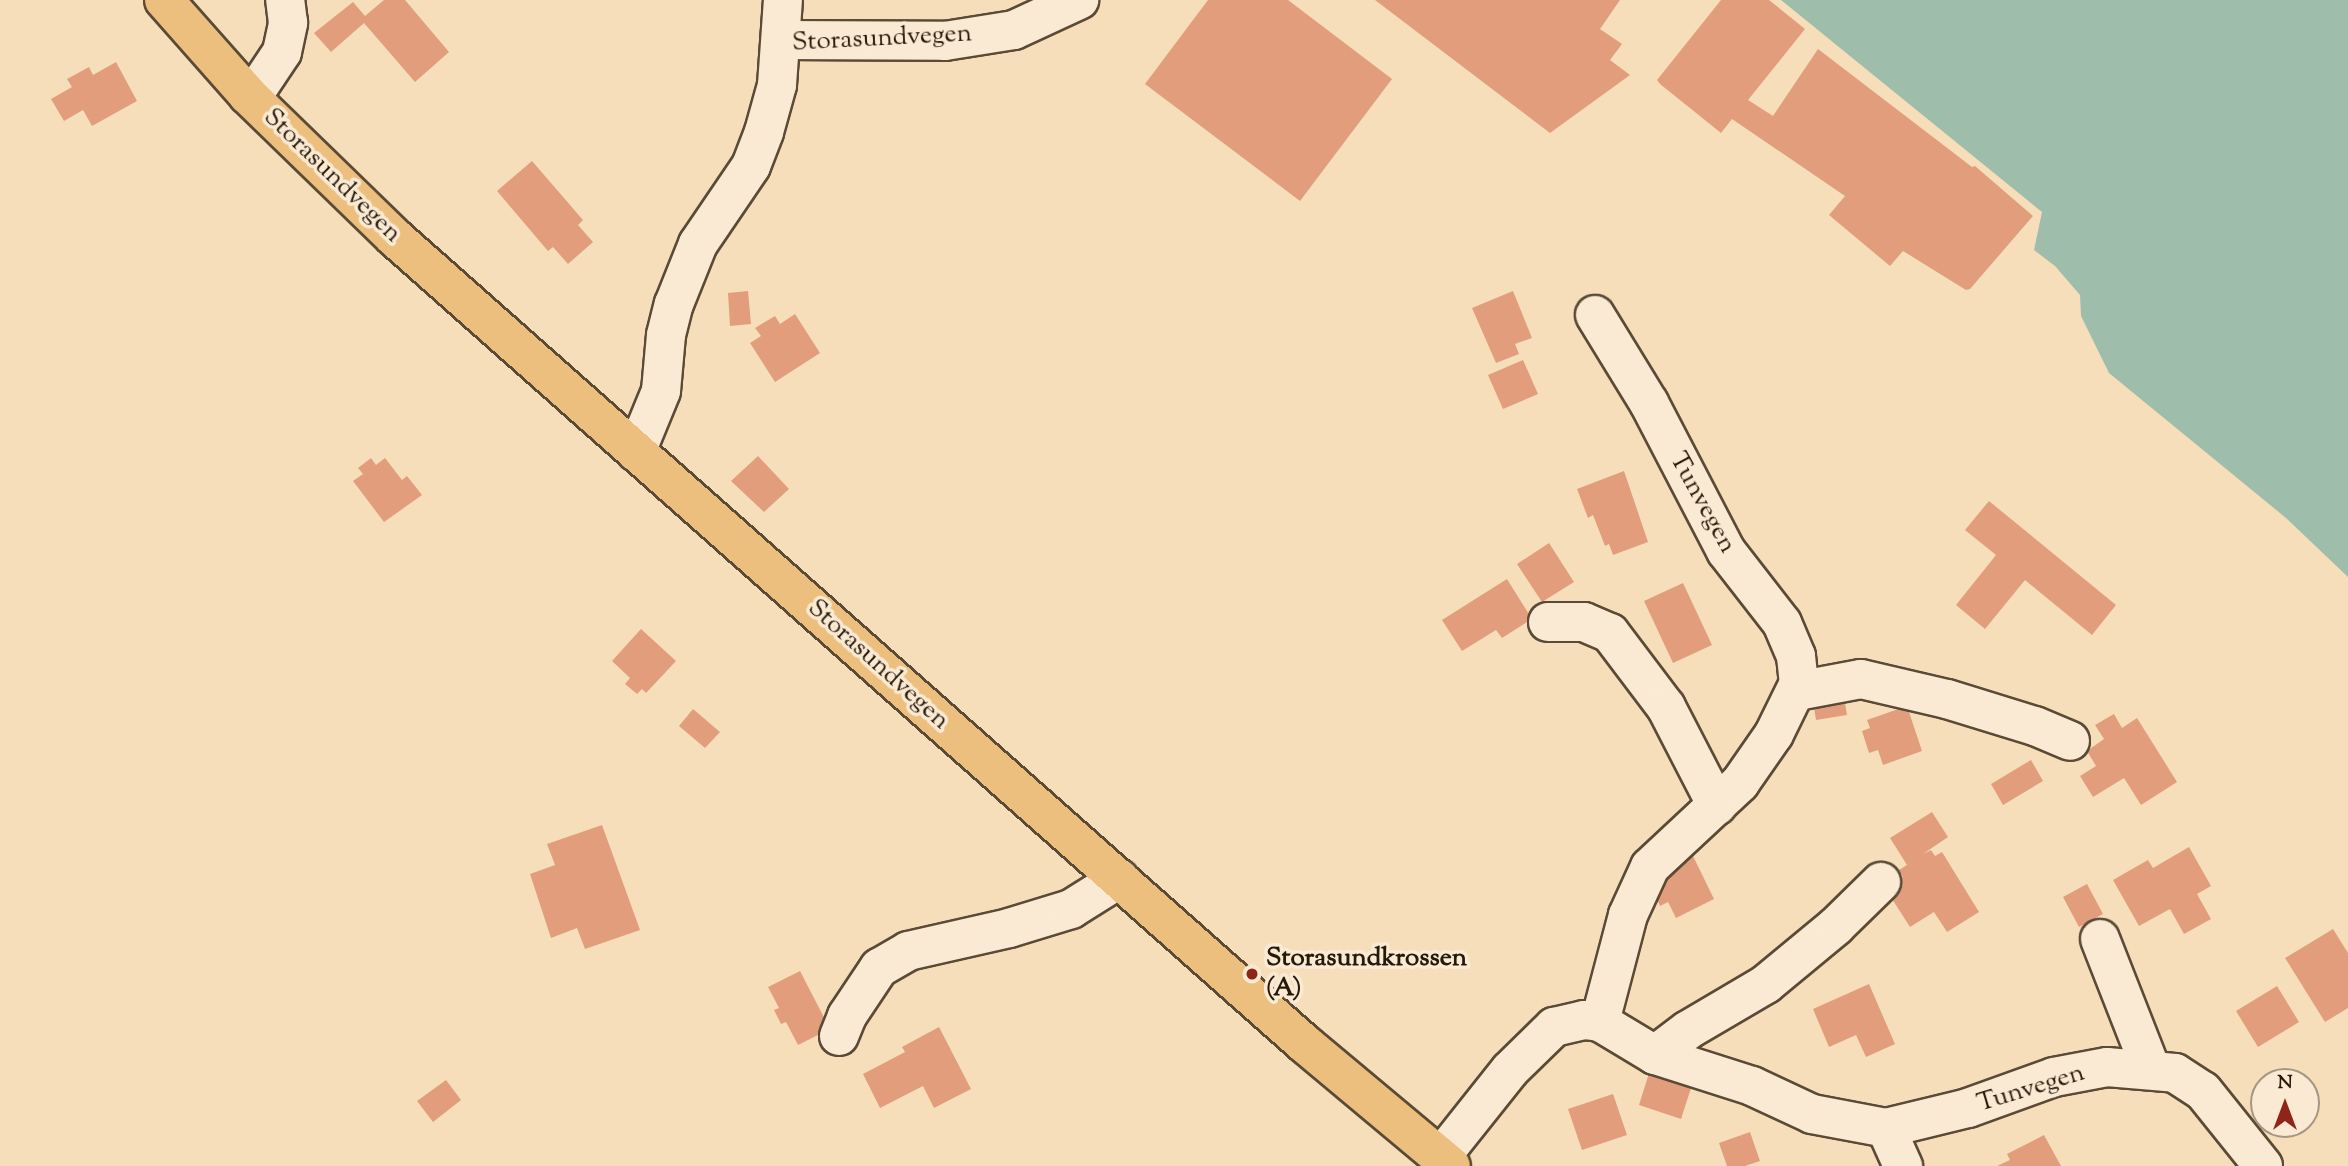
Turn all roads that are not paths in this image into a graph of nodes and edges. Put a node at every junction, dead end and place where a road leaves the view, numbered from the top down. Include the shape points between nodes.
1 (164, 0) edge
2 (285, 0) edge
3 (783, 0) edge
4 (1079, 0) edge
5 (781, 40) junction
6 (248, 95) junction
7 (1595, 315) dead end
8 (636, 452) junction
9 (1548, 622) dead end
10 (1797, 691) junction
11 (2070, 741) dead end
12 (1717, 806) junction
13 (1119, 879) junction
14 (1881, 882) dead end
15 (2100, 939) dead end
16 (1600, 1022) junction
17 (839, 1036) dead end
18 (1655, 1055) junction
19 (2151, 1069) junction
20 (1886, 1128) junction
21 (1446, 1162) edge
22 (1903, 1166) edge
23 (2263, 1166) edge

1 - 6 main road, Storasundvegen
2 - 6 lane, Storasundvegen via 288,23 282,52 258,88
3 - 5 lane
4 - 5 lane, Storasundvegen via 1014,30 945,41
5 - 8 lane, Storasundvegen via 777,85 764,132 751,166 698,244 688,268 666,335 662,391
6 - 8 main road, Storasundvegen via 394,237
7 - 10 lane, Tunvegen via 1649,403 1726,551 1782,623 1796,656
8 - 13 main road, Storasundvegen
9 - 12 lane via 1584,622 1610,633 1666,707
10 - 11 lane via 1861,679 1947,699
10 - 12 lane, Tunvegen via 1740,783
12 - 16 lane, Tunvegen via 1650,867 1628,915
13 - 17 lane via 1070,909 908,951 879,968
13 - 21 main road, Storasundvegen
14 - 18 lane via 1766,984
15 - 19 lane
16 - 18 lane, Tunvegen
16 - 21 lane via 1584,1020 1554,1027 1510,1070
18 - 20 lane, Tunvegen via 1752,1086 1812,1114
19 - 20 lane, Tunvegen via 2107,1067 2054,1077 1968,1108
19 - 23 lane, Tunvegen via 2175,1073 2203,1091
20 - 22 lane

